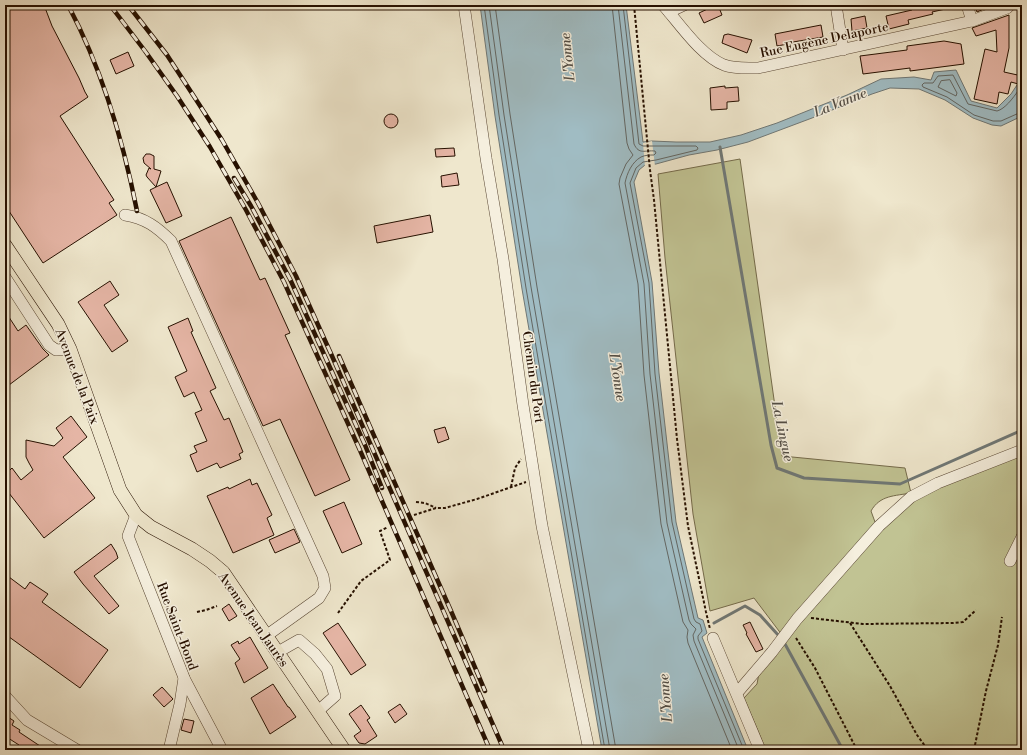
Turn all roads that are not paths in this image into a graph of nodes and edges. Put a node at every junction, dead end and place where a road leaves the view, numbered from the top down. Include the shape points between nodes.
1 (464, 5) edge
2 (684, 5) edge
3 (836, 5) edge
4 (967, 5) edge
5 (1010, 5) edge
6 (666, 8) edge
7 (972, 21) junction
8 (843, 50) junction
9 (125, 215) dead end
10 (5, 245) edge
11 (5, 277) edge
12 (70, 349) junction
13 (1022, 450) edge
14 (136, 515) junction
15 (1022, 537) edge
16 (1010, 561) dead end
17 (712, 634) road end
18 (266, 636) junction
19 (278, 652) junction
20 (184, 678) junction
21 (737, 692) junction
22 (5, 696) edge
23 (318, 711) junction
24 (77, 750) edge
25 (169, 750) edge
26 (222, 750) edge
27 (344, 750) edge
28 (589, 750) edge
29 (760, 750) edge

1 - 28 street, Chemin du Port via 530,452 544,534
2 - 6 street
3 - 8 street
4 - 7 street
5 - 7 street, Rue Eugène Delaporte
6 - 8 street, Rue Eugène Delaporte via 696,44 711,58 724,65 758,68
7 - 8 street, Rue Eugène Delaporte
9 - 18 street via 145,220 171,241 323,576 325,588 319,598
10 - 12 main road, Avenue de la Paix via 58,324
11 - 12 street via 49,345 56,350
12 - 14 main road, Avenue de la Paix via 120,490
13 - 21 street via 938,483 911,497 879,526
14 - 18 main road, Avenue Jean Jaurès via 151,527 192,549 223,572
14 - 20 street, Rue Saint-Bond via 128,536
15 - 16 street
17 - 21 street
18 - 19 main road, Avenue Jean Jaurès
19 - 23 main road, Avenue Jean Jaurès
19 - 23 street via 299,640 327,669 335,696
20 - 25 street, Rue Saint-Bond
20 - 26 street
21 - 29 street
22 - 24 street via 27,720
23 - 27 main road, Avenue Jean Jaurès

